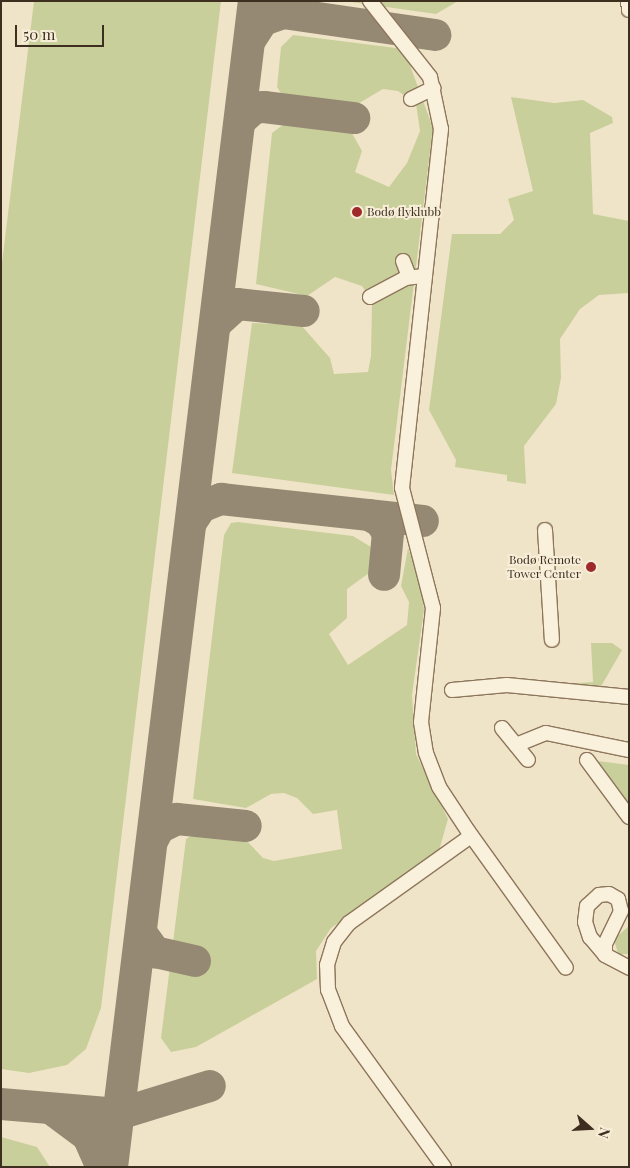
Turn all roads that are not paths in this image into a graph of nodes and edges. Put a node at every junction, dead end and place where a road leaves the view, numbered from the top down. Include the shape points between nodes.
1 (370, 1) edge
2 (628, 1) edge
3 (629, 10) edge
4 (434, 88) junction
5 (411, 99) dead end
6 (403, 261) dead end
7 (425, 276) junction
8 (409, 277) junction
9 (370, 297) dead end
10 (545, 530) dead end
11 (552, 640) dead end
12 (452, 690) dead end
13 (629, 697) edge
14 (502, 728) dead end
15 (516, 745) junction
16 (629, 750) edge
17 (528, 760) dead end
18 (587, 760) dead end
19 (629, 817) edge
20 (471, 836) junction
21 (629, 958) edge
22 (566, 968) dead end
23 (629, 968) edge
24 (444, 1167) edge

1 - 4 street via 410,47
2 - 3 street
4 - 5 street
4 - 7 street via 441,145
6 - 8 street
7 - 8 street
7 - 20 street via 402,488 433,608 421,722 426,753 439,786
8 - 9 street
10 - 11 street
12 - 13 street via 507,685
14 - 15 street
15 - 16 street via 533,736 552,734
15 - 17 street
18 - 19 street
20 - 22 street
20 - 24 street via 349,923 334,942 327,965 328,990 342,1026
21 - 23 street via 605,955

